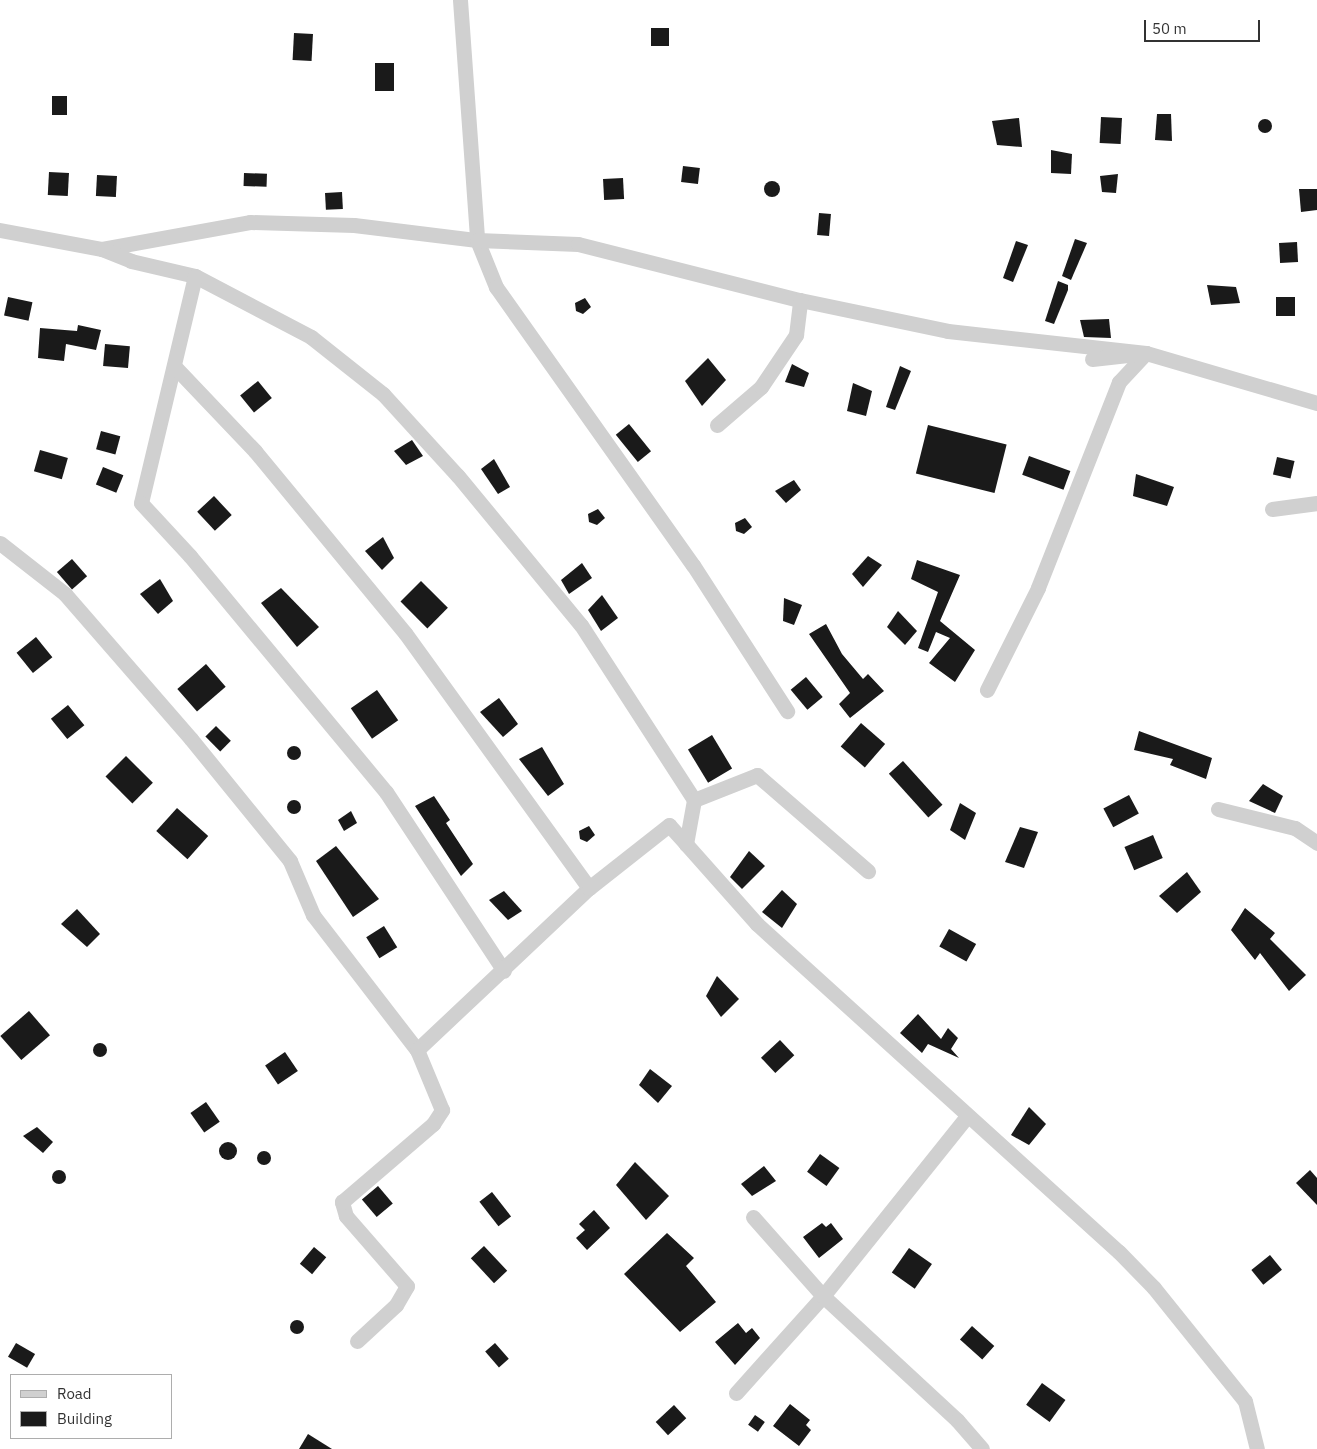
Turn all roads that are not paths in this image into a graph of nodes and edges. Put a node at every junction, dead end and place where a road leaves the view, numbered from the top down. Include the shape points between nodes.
1 (460, 0) edge
2 (0, 230) edge
3 (477, 240) junction
4 (102, 249) junction
5 (195, 276) junction
6 (800, 300) junction
7 (1146, 353) junction
8 (1092, 359) dead end
9 (175, 367) junction
10 (1317, 403) edge
11 (717, 426) dead end
12 (1317, 503) edge
13 (1272, 509) dead end
14 (0, 543) edge
15 (987, 690) dead end
16 (787, 711) dead end
17 (694, 800) junction
18 (1218, 809) dead end
19 (1317, 843) edge
20 (686, 844) junction
21 (868, 871) dead end
22 (589, 888) junction
23 (504, 971) junction
24 (418, 1050) junction
25 (967, 1116) junction
26 (754, 1217) dead end
27 (823, 1296) junction
28 (357, 1341) dead end
29 (736, 1393) dead end
30 (982, 1449) edge
31 (1257, 1449) edge

1 - 3 street
2 - 4 street
3 - 4 street via 354,225 250,222
3 - 6 street via 578,244
3 - 16 street via 496,287 693,565
4 - 5 street via 131,261
5 - 9 street
5 - 17 street via 312,337 383,394 458,476 581,625
6 - 7 street via 948,331
6 - 11 street via 796,334 761,386
7 - 8 street
7 - 10 street
7 - 15 street via 1119,382 1038,588
9 - 22 street via 255,450 405,633
9 - 23 street via 141,503 190,556 386,792
12 - 13 street
14 - 24 street via 65,594 191,739 290,861 313,915
17 - 20 street
17 - 21 street via 757,776
18 - 19 street via 1295,828
20 - 22 street via 669,825
20 - 25 street via 757,924
22 - 23 street
23 - 24 street
24 - 28 street via 442,1110 433,1124 342,1202 346,1216 407,1286 396,1305
25 - 27 street
25 - 31 street via 1120,1252 1154,1288 1245,1401
26 - 27 street
27 - 29 street
27 - 30 street via 957,1420

